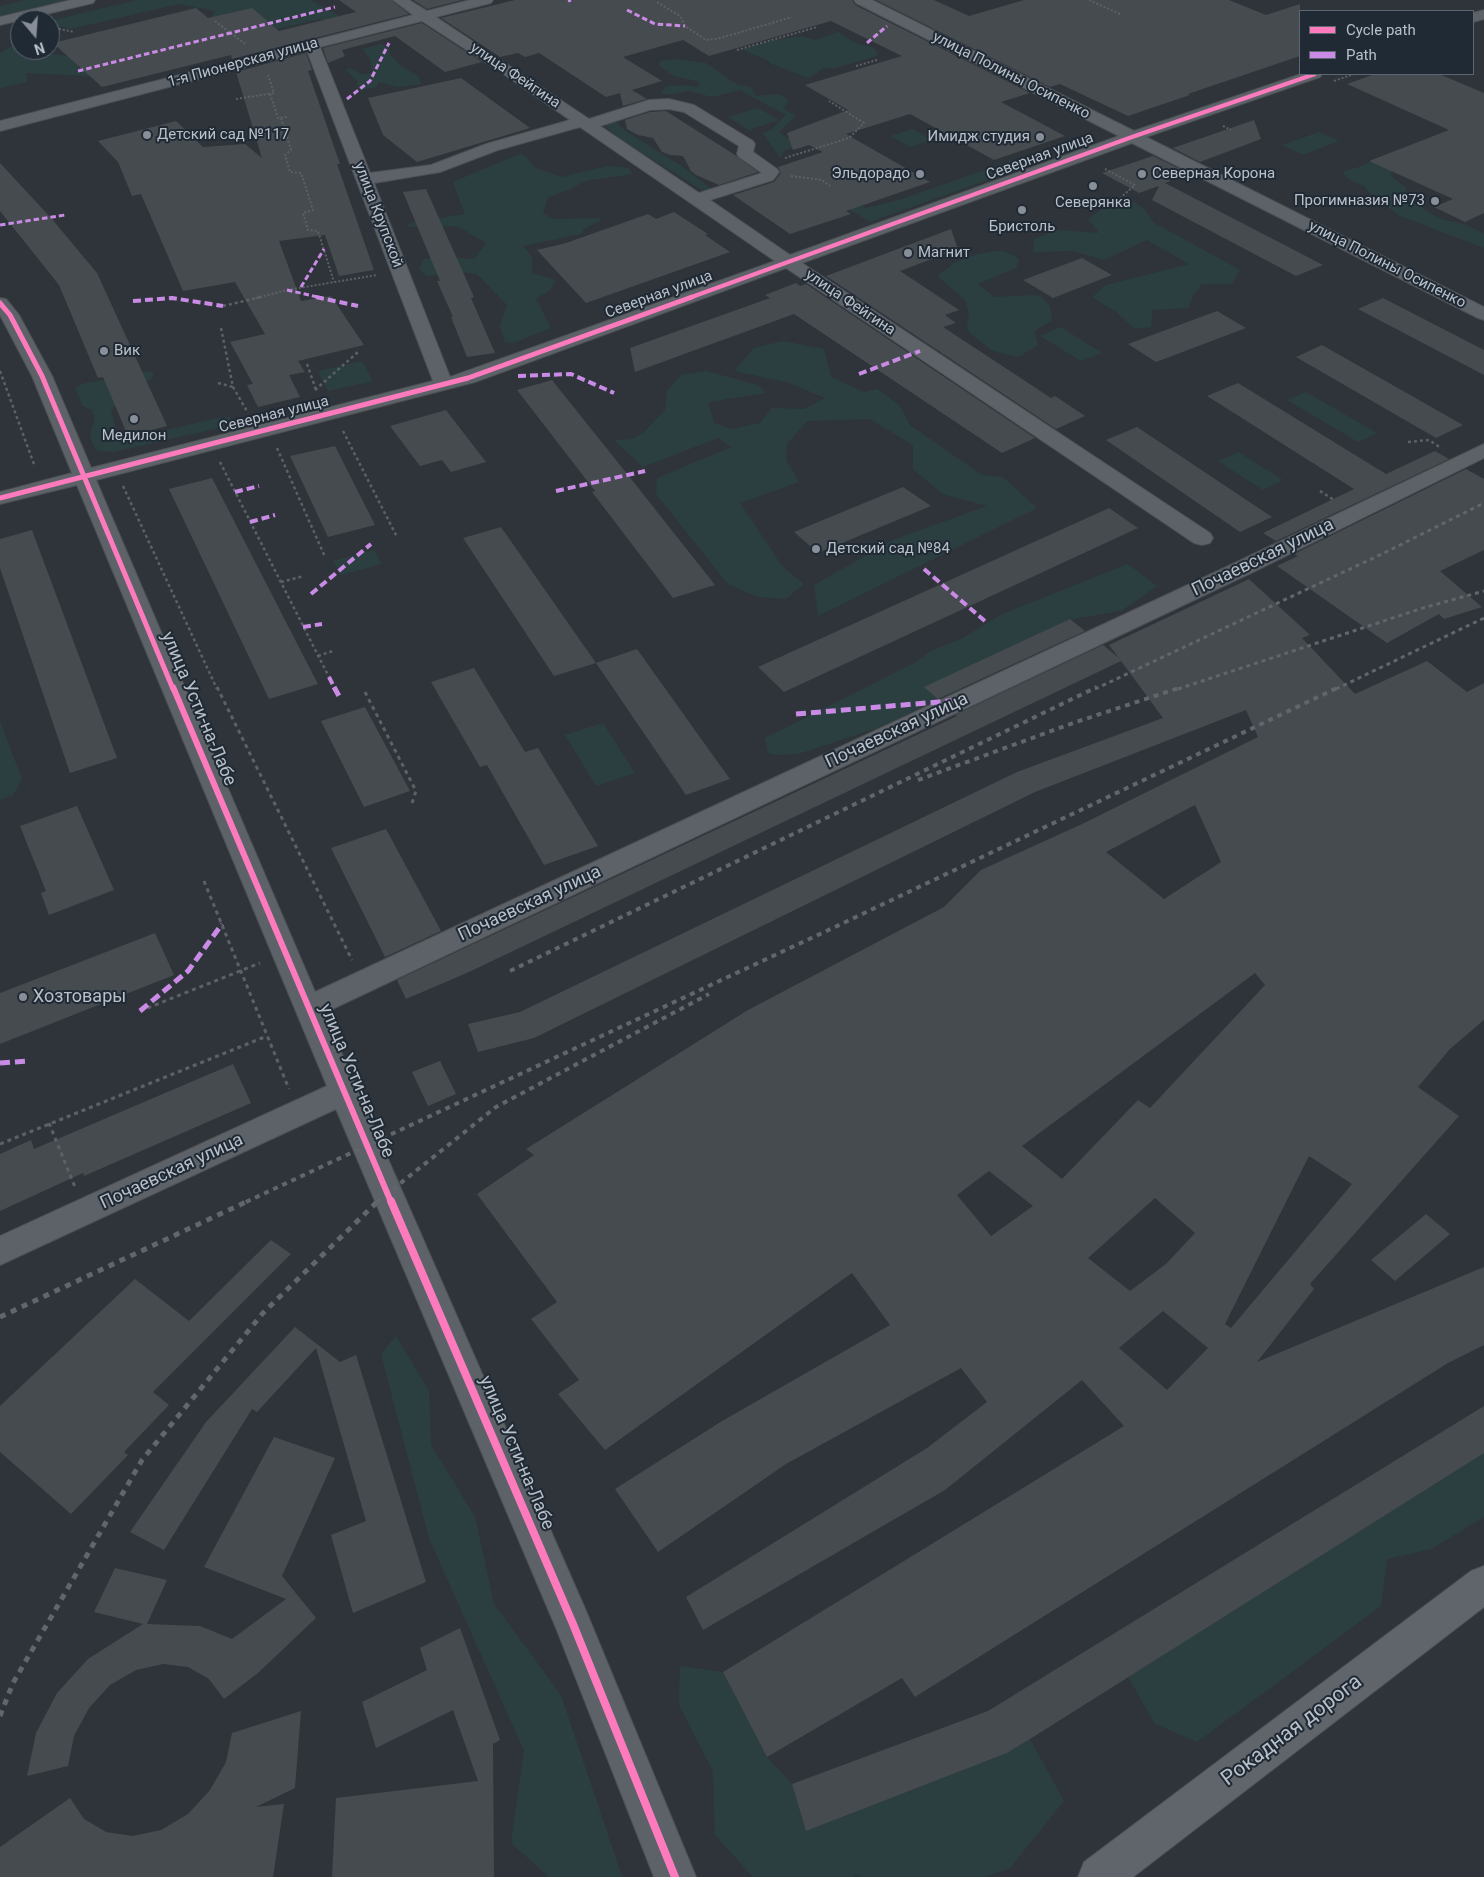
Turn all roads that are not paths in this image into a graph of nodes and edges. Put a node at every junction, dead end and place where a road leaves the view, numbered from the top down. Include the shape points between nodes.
1 (88, 0) edge
2 (400, 0) edge
3 (486, 0) edge
4 (861, 0) edge
5 (424, 16) junction
6 (0, 20) edge
7 (312, 45) junction
8 (1312, 75) edge
9 (584, 123) junction
10 (0, 126) edge
11 (1132, 137) junction
12 (364, 179) junction
13 (697, 199) junction
14 (789, 261) junction
15 (0, 302) edge
16 (1484, 314) edge
17 (444, 385) junction
18 (1484, 450) edge
19 (84, 476) junction
20 (0, 498) edge
21 (1202, 538) dead end
22 (308, 1008) junction
23 (344, 1092) junction
24 (0, 1251) edge
25 (1484, 1584) edge
26 (675, 1877) edge
27 (1099, 1877) edge

1 - 6 main road
2 - 5 street, улица Фейгина
3 - 5 street, 1-я Пионерская улица
4 - 11 street, улица Полины Осипенко
5 - 7 street, 1-я Пионерская улица
5 - 9 street, улица Фейгина
7 - 10 street, 1-я Пионерская улица
7 - 12 street, улица Крупской
8 - 11 street, Северная улица
9 - 12 street via 492,147 434,169
9 - 13 street, улица Фейгина
9 - 13 street via 649,105 689,108 746,144 745,154 767,170 767,177
11 - 14 street, Северная улица
11 - 16 street, улица Полины Осипенко
12 - 17 street, улица Крупской
13 - 14 street, улица Фейгина
14 - 17 street, Северная улица
14 - 21 street, улица Фейгина
15 - 19 street, улица Усти-на-Лабе via 42,376
17 - 19 street, Северная улица
18 - 22 street, Почаевская улица via 1227,575
19 - 20 street, Северная улица
19 - 22 street, улица Усти-на-Лабе
22 - 23 street, улица Усти-на-Лабе
23 - 24 street, Почаевская улица
23 - 26 street, улица Усти-на-Лабе via 573,1624
25 - 27 main road, Рокадная дорога

